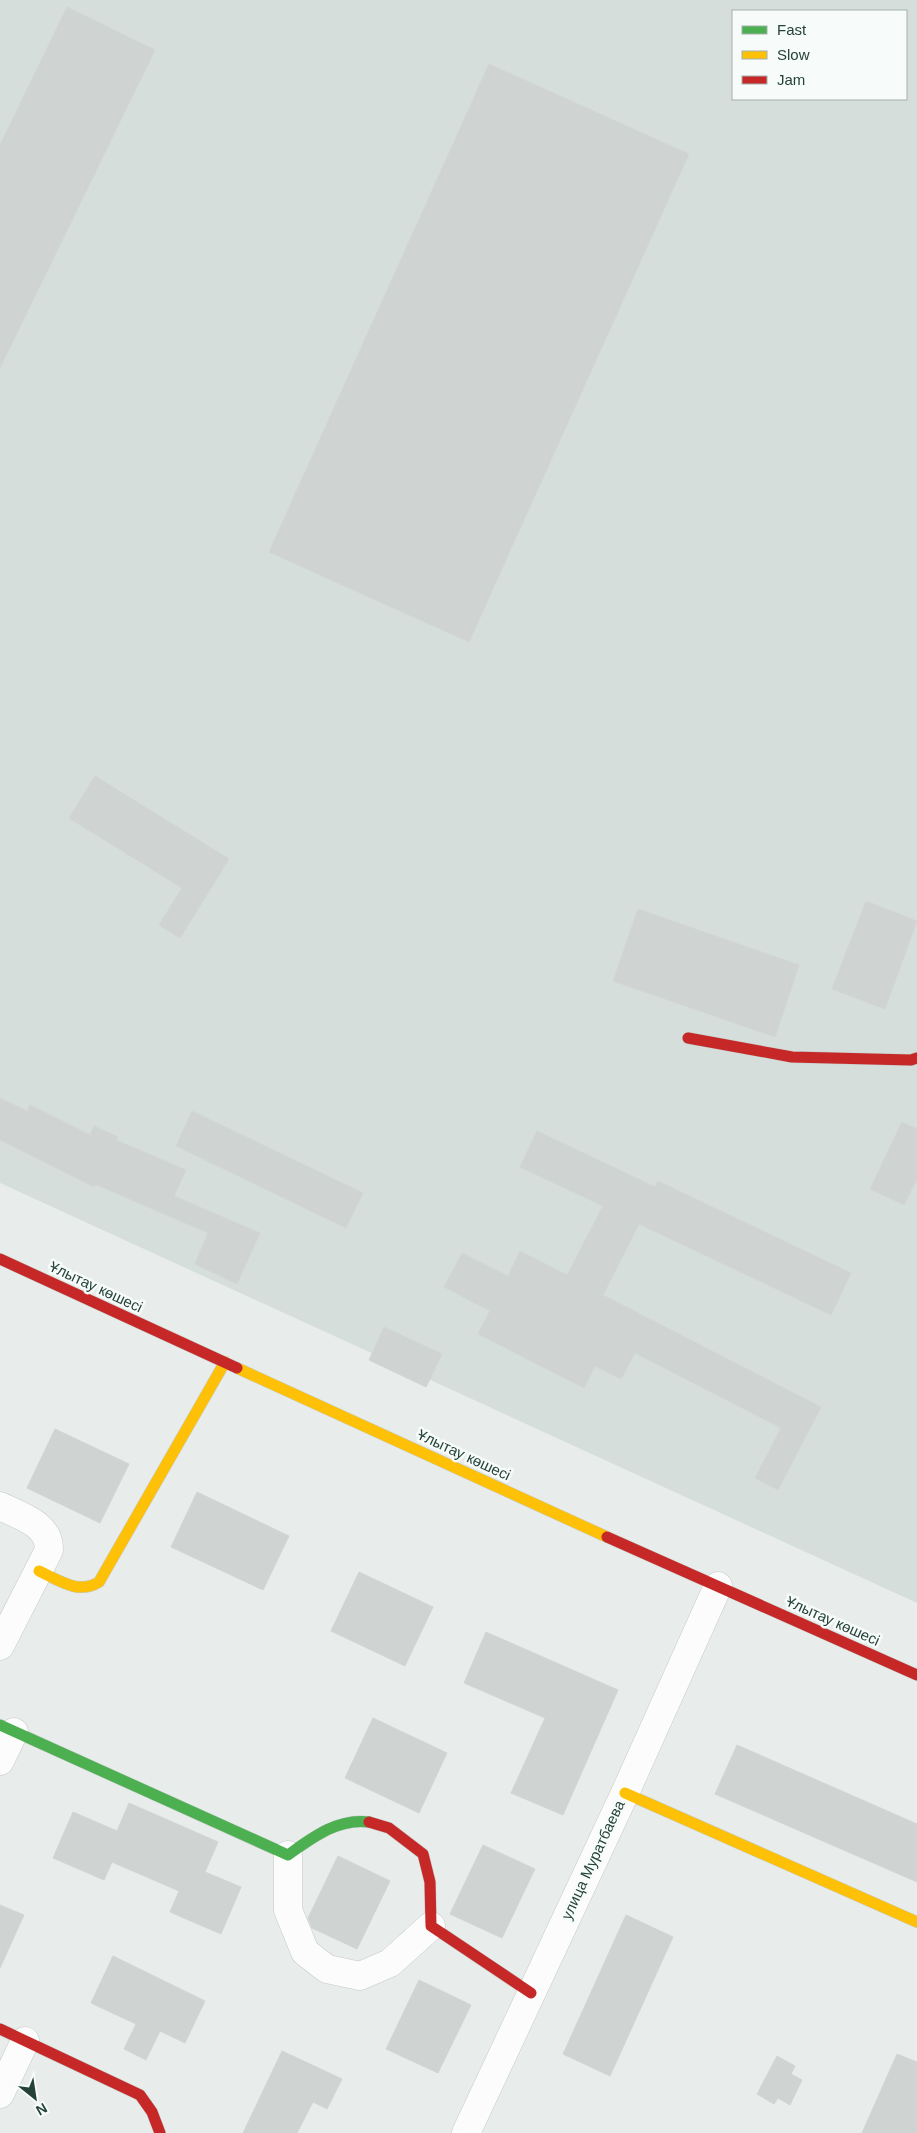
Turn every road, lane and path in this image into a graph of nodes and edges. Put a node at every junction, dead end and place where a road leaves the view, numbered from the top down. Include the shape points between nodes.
1 (688, 1038) dead end
2 (917, 1058) edge
3 (0, 1259) edge
4 (225, 1362) junction
5 (0, 1506) edge
6 (39, 1571) junction
7 (718, 1586) junction
8 (0, 1646) edge
9 (917, 1675) edge
10 (7, 1728) edge
11 (0, 1761) edge
12 (625, 1793) junction
13 (288, 1855) junction
14 (917, 1922) edge
15 (431, 1926) junction
16 (531, 1993) junction
17 (0, 2029) edge
18 (25, 2041) junction
19 (0, 2094) edge
20 (160, 2133) edge
21 (466, 2133) edge

1 - 2 street via 792,1058
3 - 4 street, Ұлытау көшесі
4 - 6 street via 99,1582 92,1589 83,1590
4 - 7 street, Ұлытау көшесі
5 - 6 street via 43,1530 50,1550
6 - 8 street
7 - 9 street, Ұлытау көшесі
7 - 12 street, улица Муратбаева
10 - 11 street
10 - 13 street
12 - 14 street
12 - 16 street, улица Муратбаева
13 - 15 street via 324,1829 357,1818 398,1834 424,1855 431,1884
13 - 15 street via 288,1910 305,1952 326,1969 360,1976 390,1963
15 - 16 street
16 - 21 street, улица Муратбаева
17 - 18 street
18 - 19 street
18 - 20 street via 140,2095 152,2112

